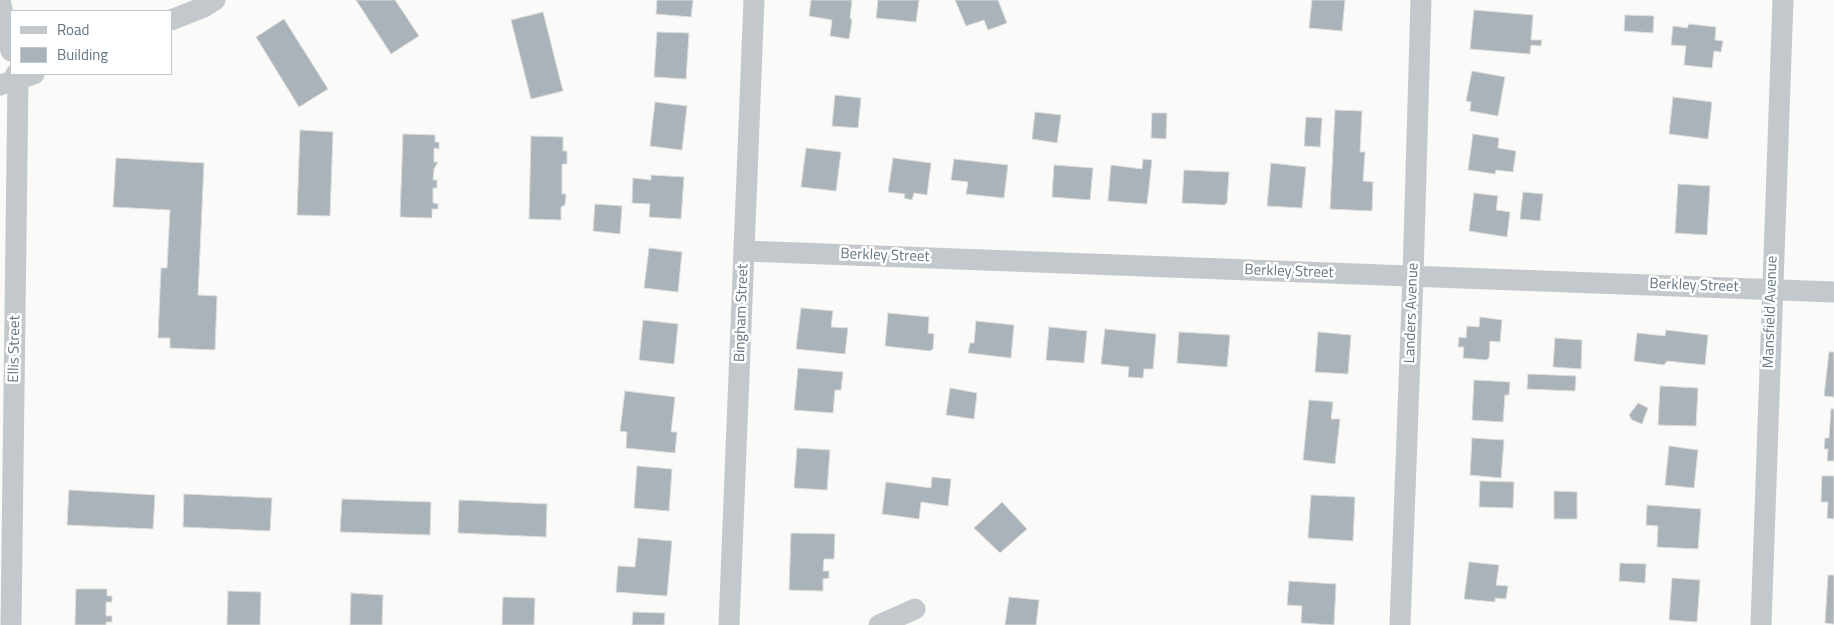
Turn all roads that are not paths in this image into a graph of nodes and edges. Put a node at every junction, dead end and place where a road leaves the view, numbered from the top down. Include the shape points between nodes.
1 (0, 0) edge
2 (215, 0) edge
3 (754, 0) edge
4 (1421, 0) edge
5 (1783, 0) edge
6 (172, 20) edge
7 (10, 46) edge
8 (17, 78) edge
9 (745, 251) junction
10 (1413, 276) junction
11 (1772, 289) junction
12 (1834, 292) edge
13 (915, 609) dead end
14 (11, 625) edge
15 (729, 625) edge
16 (879, 625) edge
17 (1400, 625) edge
18 (1760, 625) edge

1 - 7 street
2 - 6 street
3 - 9 street, Bingham Street
4 - 10 street, Landers Avenue
5 - 11 street, Mansfield Avenue
8 - 14 street, Ellis Street
9 - 10 street, Berkley Street
9 - 15 street, Bingham Street
10 - 11 street, Berkley Street
10 - 17 street, Landers Avenue
11 - 12 street, Berkley Street
11 - 18 street, Mansfield Avenue
13 - 16 street

